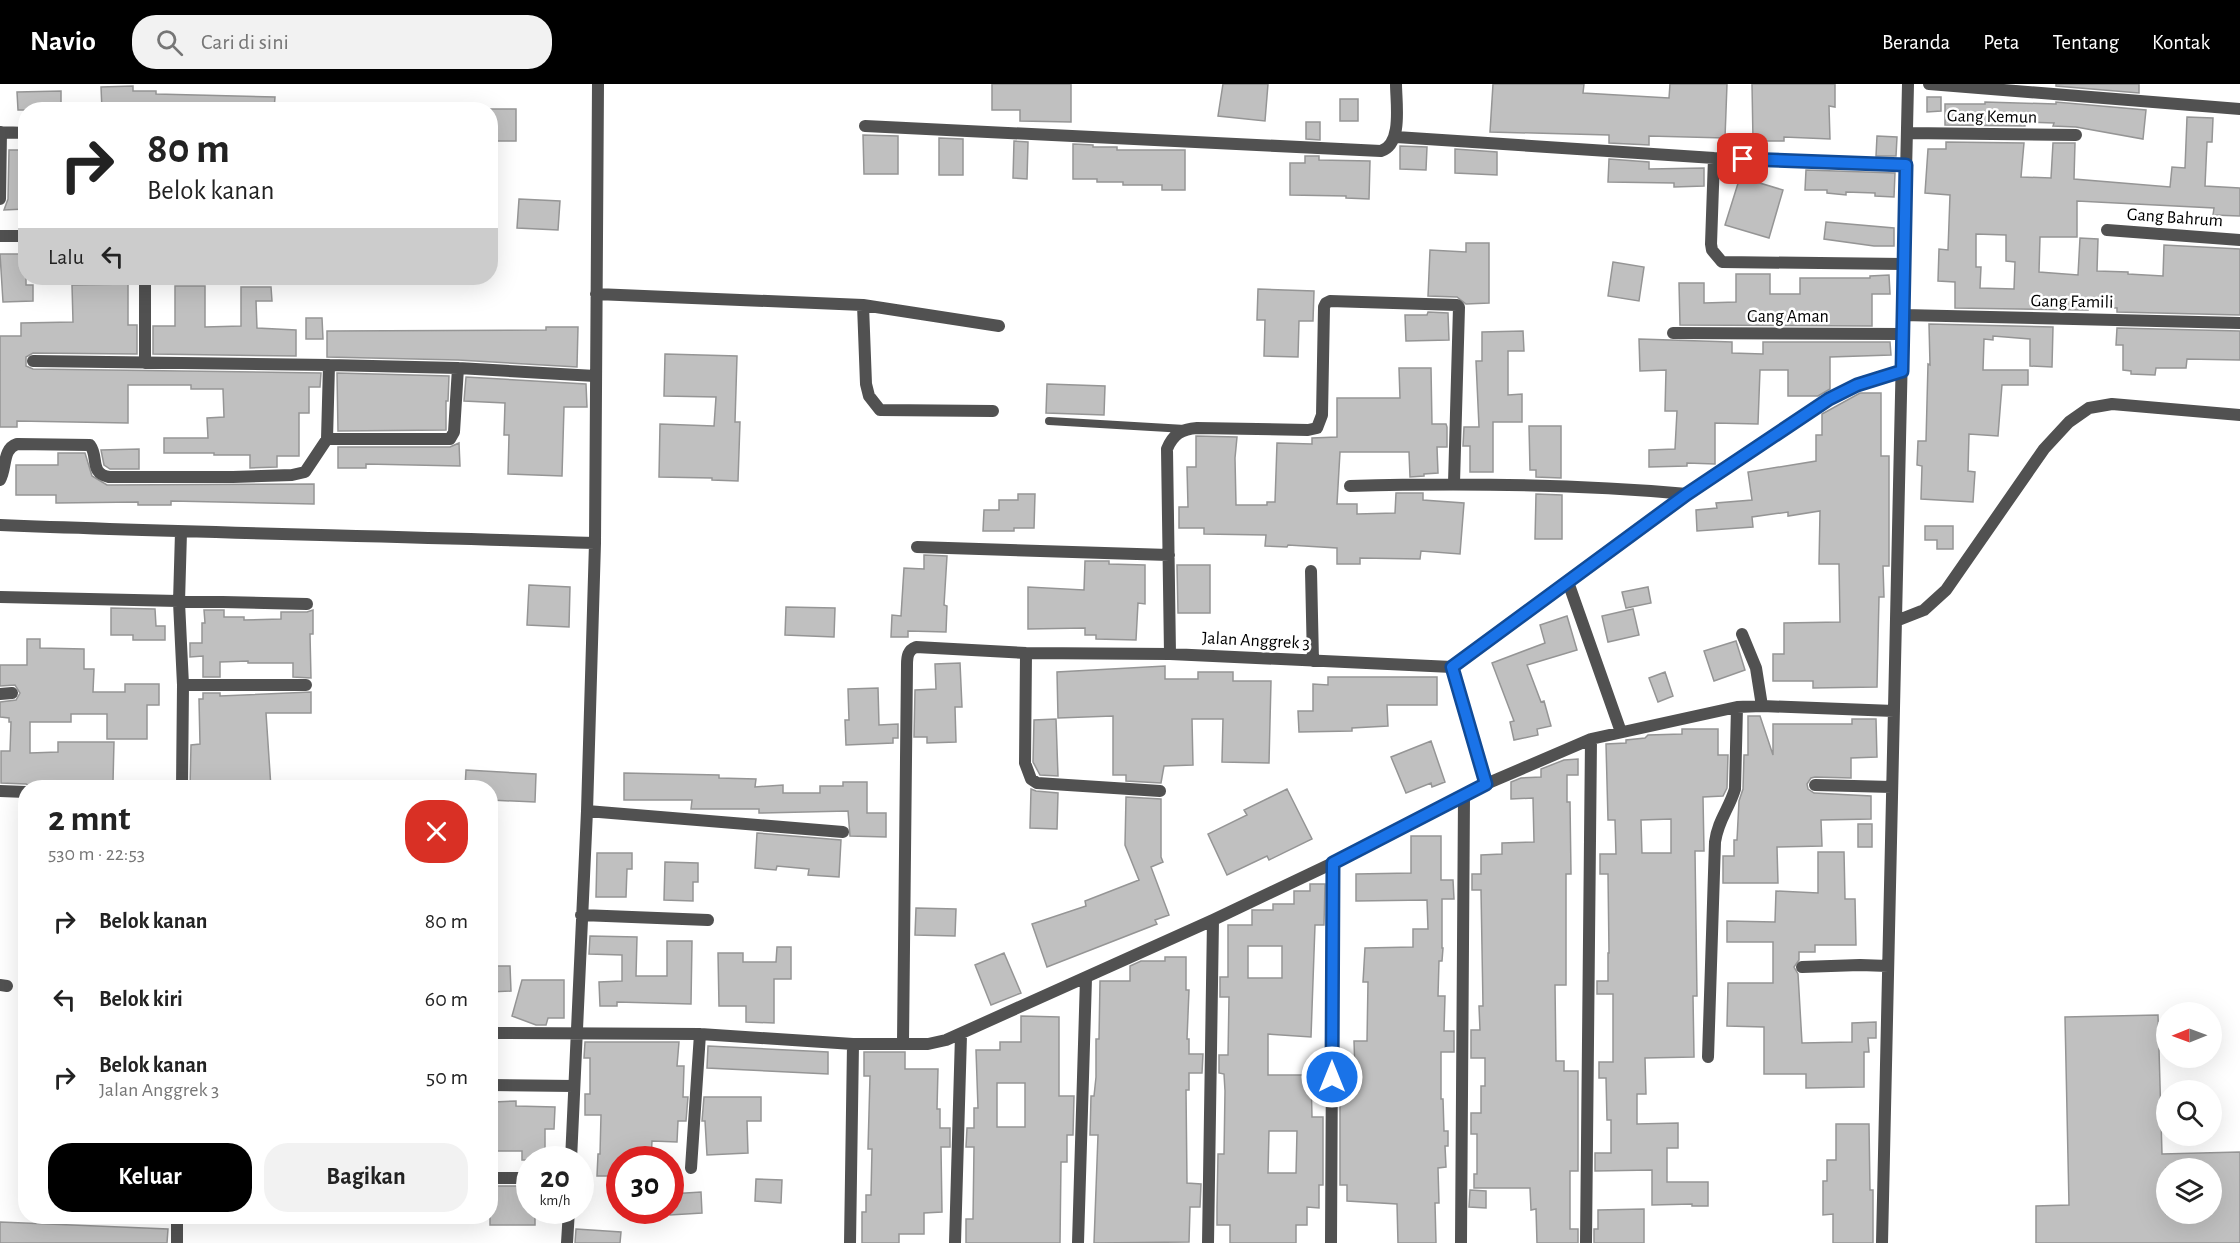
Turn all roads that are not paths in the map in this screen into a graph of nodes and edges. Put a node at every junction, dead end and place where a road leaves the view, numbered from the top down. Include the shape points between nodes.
1 (598, 84) edge
2 (1396, 84) edge
3 (1908, 84) edge
4 (1929, 84) edge
5 (2240, 109) edge
6 (865, 126) dead end
7 (0, 132) edge
8 (18, 133) edge
9 (1907, 133) junction
10 (2076, 135) dead end
11 (1396, 137) junction
12 (1714, 158) junction
13 (1906, 165) junction
14 (0, 199) edge
15 (2107, 230) dead end
16 (0, 236) edge
17 (18, 236) edge
18 (2240, 240) edge
19 (1904, 264) junction
20 (145, 285) edge
21 (596, 294) junction
22 (863, 305) junction
23 (1903, 315) junction
24 (2240, 323) edge
25 (999, 326) dead end
26 (1674, 333) dead end
27 (1903, 334) junction
28 (33, 360) dead end
29 (145, 363) junction
30 (330, 365) junction
31 (458, 368) junction
32 (1902, 371) junction
33 (595, 376) junction
34 (993, 411) dead end
35 (2240, 415) edge
36 (1049, 421) dead end
37 (1185, 429) junction
38 (327, 440) junction
39 (0, 480) edge
40 (1454, 483) junction
41 (1350, 486) dead end
42 (1687, 494) junction
43 (0, 525) edge
44 (181, 532) junction
45 (595, 543) junction
46 (917, 547) dead end
47 (1168, 555) junction
48 (1311, 571) dead end
49 (1568, 582) junction
50 (0, 597) edge
51 (179, 602) junction
52 (307, 604) dead end
53 (1896, 621) junction
54 (1742, 634) dead end
55 (1026, 653) junction
56 (1170, 654) junction
57 (1313, 661) junction
58 (1452, 667) junction
59 (183, 685) junction
60 (306, 685) dead end
61 (1762, 706) junction
62 (1737, 707) junction
63 (1894, 711) junction
64 (1621, 732) junction
65 (1592, 739) junction
66 (182, 780) edge
67 (1486, 784) junction
68 (1815, 785) dead end
69 (1893, 787) junction
70 (0, 790) edge
71 (18, 791) edge
72 (1160, 791) dead end
73 (1464, 795) junction
74 (587, 811) junction
75 (843, 832) dead end
76 (1333, 863) junction
77 (581, 915) junction
78 (708, 920) dead end
79 (1213, 920) junction
80 (1888, 966) junction
81 (1802, 967) dead end
82 (1086, 978) junction
83 (498, 1033) edge
84 (700, 1034) junction
85 (575, 1035) junction
86 (961, 1035) junction
87 (903, 1042) junction
88 (854, 1044) junction
89 (1708, 1057) dead end
90 (498, 1085) edge
91 (574, 1086) junction
92 (572, 1146) edge
93 (691, 1168) dead end
94 (498, 1178) edge
95 (516, 1178) edge
96 (177, 1224) edge
97 (568, 1224) edge
98 (177, 1243) edge
99 (567, 1243) edge
100 (850, 1243) edge
101 (955, 1243) edge
102 (1078, 1243) edge
103 (1208, 1243) edge
104 (1331, 1243) edge
105 (1461, 1243) edge
106 (1586, 1243) edge
107 (1882, 1243) edge

1 - 21 street
2 - 11 street
3 - 9 street
4 - 5 street
6 - 11 street via 1373,151 1386,149
7 - 8 street
7 - 14 street
9 - 10 street, Gang Kemun
9 - 13 street
11 - 12 street
12 - 13 street
12 - 19 street via 1711,244 1722,262
13 - 19 street
15 - 18 street, Gang Bahrum
16 - 17 street
19 - 23 street
20 - 29 street
21 - 22 street
21 - 33 street
22 - 25 street
22 - 34 street via 866,384 869,396 880,410
23 - 24 street, Gang Famili
23 - 27 street
26 - 27 street, Gang Aman
27 - 32 street
28 - 29 street
29 - 30 street
30 - 31 street
30 - 38 street
31 - 33 street
31 - 38 street via 454,432 450,439
32 - 42 street via 1840,392
32 - 53 street
33 - 45 street
35 - 53 street via 2112,404 2089,408 2069,422 2044,449 1946,590 1924,610
36 - 37 lane
37 - 40 street via 1317,428 1322,415 1324,307 1328,302 1457,305 1460,310
37 - 47 street via 1171,439 1167,449
38 - 39 street via 309,469 299,474 233,477 109,477 95,467 90,445 17,444 7,451
40 - 41 street
40 - 42 street
42 - 49 street
43 - 44 street
44 - 45 street
44 - 51 street
45 - 74 street
46 - 47 street
47 - 56 street
48 - 57 street
49 - 58 street
49 - 64 street
50 - 51 street
51 - 52 street
51 - 59 street
53 - 63 street
54 - 61 street via 1756,668
55 - 56 street, Jalan Anggrek 3
55 - 72 street via 1026,763 1031,779 1037,783
55 - 87 street, Jalan Anggrek 3 via 916,647 907,658
56 - 57 street, Jalan Anggrek 3
57 - 58 street, Jalan Anggrek 3
58 - 67 street
59 - 60 street
59 - 66 street
61 - 62 street
61 - 63 street
62 - 64 street
62 - 89 street via 1735,789 1717,826 1715,842
63 - 69 street
64 - 65 street
65 - 67 street
65 - 106 street
67 - 73 street
68 - 69 street
69 - 80 street
70 - 71 street
73 - 76 street
73 - 105 street
74 - 75 street
74 - 77 street
76 - 79 street
76 - 104 street
77 - 78 street
77 - 85 street
79 - 82 street
79 - 103 street
80 - 81 street
80 - 107 street
82 - 86 street
82 - 102 street
83 - 85 street
84 - 85 street
84 - 88 street
84 - 93 street
85 - 91 street
86 - 87 street via 928,1044
86 - 101 street
87 - 88 street
88 - 100 street
90 - 91 street
91 - 92 street
94 - 95 street
96 - 98 street
97 - 99 street

